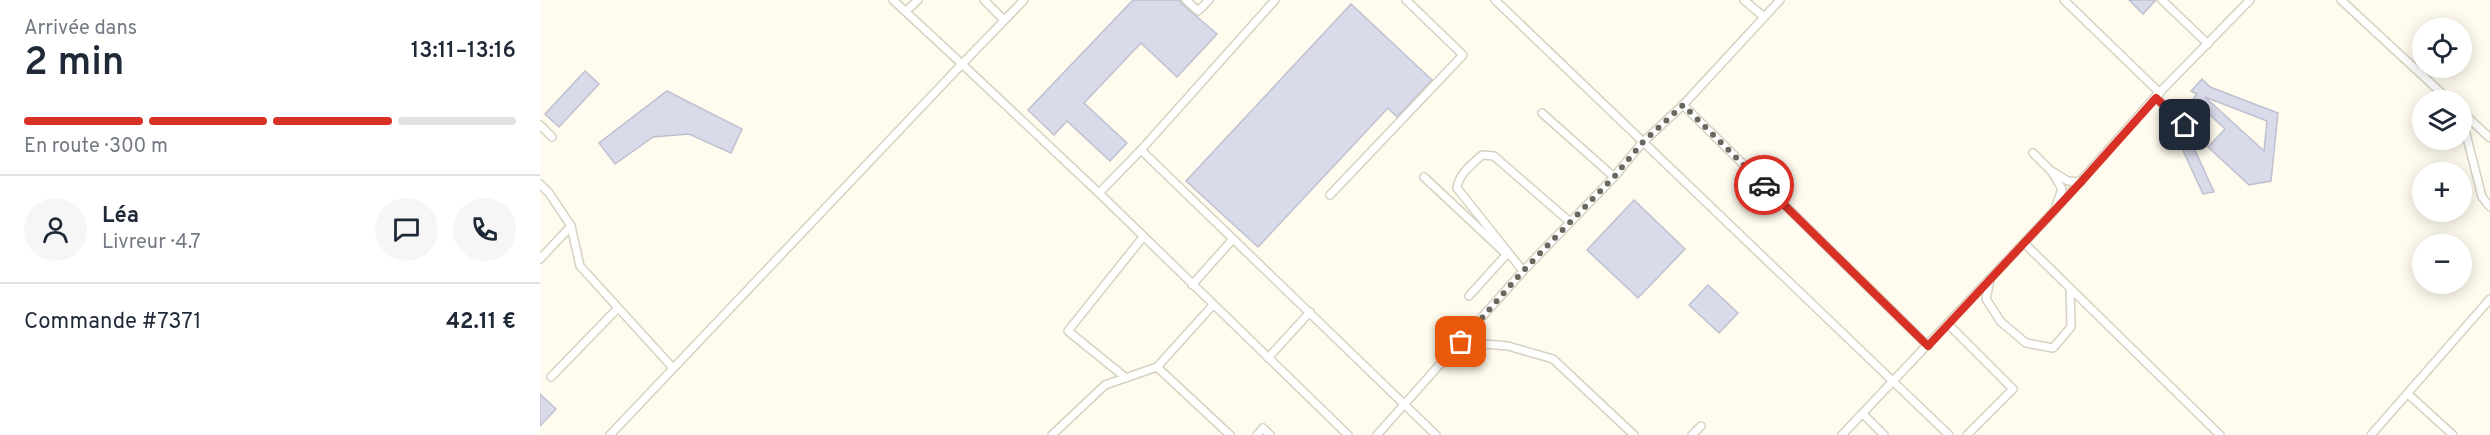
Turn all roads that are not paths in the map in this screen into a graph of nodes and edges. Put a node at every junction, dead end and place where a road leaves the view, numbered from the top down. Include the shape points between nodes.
1 (894, 0) edge
2 (918, 0) edge
3 (984, 0) edge
4 (1024, 0) edge
5 (1186, 0) edge
6 (1209, 0) edge
7 (1275, 0) edge
8 (1406, 0) edge
9 (1495, 0) edge
10 (1744, 0) edge
11 (1780, 0) edge
12 (2064, 0) edge
13 (2162, 0) edge
14 (2250, 0) edge
15 (2341, 0) edge
16 (906, 11) junction
17 (1764, 17) junction
18 (1004, 20) junction
19 (2208, 44) junction
20 (962, 64) junction
21 (2439, 90) edge
22 (2158, 95) junction
23 (1683, 105) junction
24 (1542, 112) dead end
25 (2472, 121) edge
26 (540, 125) edge
27 (552, 137) dead end
28 (2200, 138) dead end
29 (2490, 138) edge
30 (1642, 143) junction
31 (1141, 150) junction
32 (2470, 150) edge
33 (2033, 153) dead end
34 (2052, 172) junction
35 (1424, 177) dead end
36 (1614, 177) junction
37 (2081, 182) junction
38 (540, 184) edge
39 (1099, 193) junction
40 (1330, 195) dead end
41 (2490, 207) edge
42 (2054, 211) junction
43 (1570, 222) junction
44 (571, 226) junction
45 (1143, 237) junction
46 (1233, 239) junction
47 (2024, 243) junction
48 (1506, 255) junction
49 (540, 259) edge
50 (1523, 271) junction
51 (1990, 280) junction
52 (1192, 285) junction
53 (2070, 288) junction
54 (1469, 296) dead end
55 (2490, 299) edge
56 (1213, 305) junction
57 (618, 308) junction
58 (1310, 312) junction
59 (1948, 324) junction
60 (1461, 342) junction
61 (1928, 346) junction
62 (1268, 358) junction
63 (1157, 367) junction
64 (673, 369) junction
65 (551, 377) dead end
66 (1126, 378) junction
67 (1895, 382) junction
68 (2409, 394) junction
69 (1403, 405) junction
70 (1863, 414) junction
71 (1701, 426) dead end
72 (610, 435) edge
73 (1052, 435) edge
74 (1230, 435) edge
75 (1257, 435) edge
76 (1270, 435) edge
77 (1348, 435) edge
78 (1377, 435) edge
79 (1436, 435) edge
80 (1634, 435) edge
81 (1692, 435) edge
82 (1842, 435) edge
83 (1884, 435) edge
84 (1949, 435) edge
85 (1967, 435) edge
86 (2220, 435) edge
87 (2370, 435) edge
88 (2454, 435) edge

1 - 16 lane
2 - 16 lane
3 - 18 lane
4 - 18 lane
5 - 6 lane via 1198,11
7 - 31 lane
8 - 40 lane via 1463,55
9 - 30 lane
10 - 17 lane
11 - 17 lane
12 - 22 lane
13 - 19 lane
14 - 19 lane
15 - 21 lane
16 - 20 lane
17 - 23 lane
18 - 20 lane
19 - 22 lane
20 - 39 lane
20 - 64 lane
22 - 28 lane
22 - 37 lane
23 - 30 lane
23 - 61 lane
24 - 36 lane
25 - 29 lane
26 - 27 lane
30 - 36 lane
30 - 67 lane
31 - 39 lane
31 - 46 lane
32 - 41 lane via 2482,197
33 - 34 lane
34 - 37 lane via 2068,181
34 - 42 lane via 2062,189
35 - 48 lane
36 - 43 lane
37 - 42 lane
38 - 44 lane
39 - 45 lane
42 - 47 lane
43 - 50 lane
43 - 50 lane via 1494,156 1482,155 1471,165 1457,188
44 - 49 lane
44 - 57 lane via 580,266
45 - 52 lane
45 - 66 lane via 1068,331
46 - 52 lane
46 - 58 lane
47 - 51 lane
47 - 53 lane
48 - 50 lane
48 - 54 lane
50 - 60 lane
51 - 53 lane via 1986,299 2001,322 2026,343 2053,348 2071,327
51 - 59 lane
52 - 56 lane
53 - 86 lane
55 - 68 lane
56 - 62 lane
56 - 63 lane
57 - 64 lane
57 - 65 lane
58 - 62 lane
58 - 69 lane
59 - 61 lane
59 - 85 lane via 2013,389
60 - 69 lane
60 - 80 lane via 1508,346 1553,359
61 - 67 lane
62 - 77 lane
63 - 66 lane
63 - 74 lane
64 - 72 lane
66 - 73 lane via 1105,385
67 - 70 lane
67 - 84 lane
68 - 87 lane
68 - 88 lane
69 - 78 lane
69 - 79 lane
70 - 82 lane
70 - 83 lane
71 - 81 lane
75 - 76 lane via 1263,428

